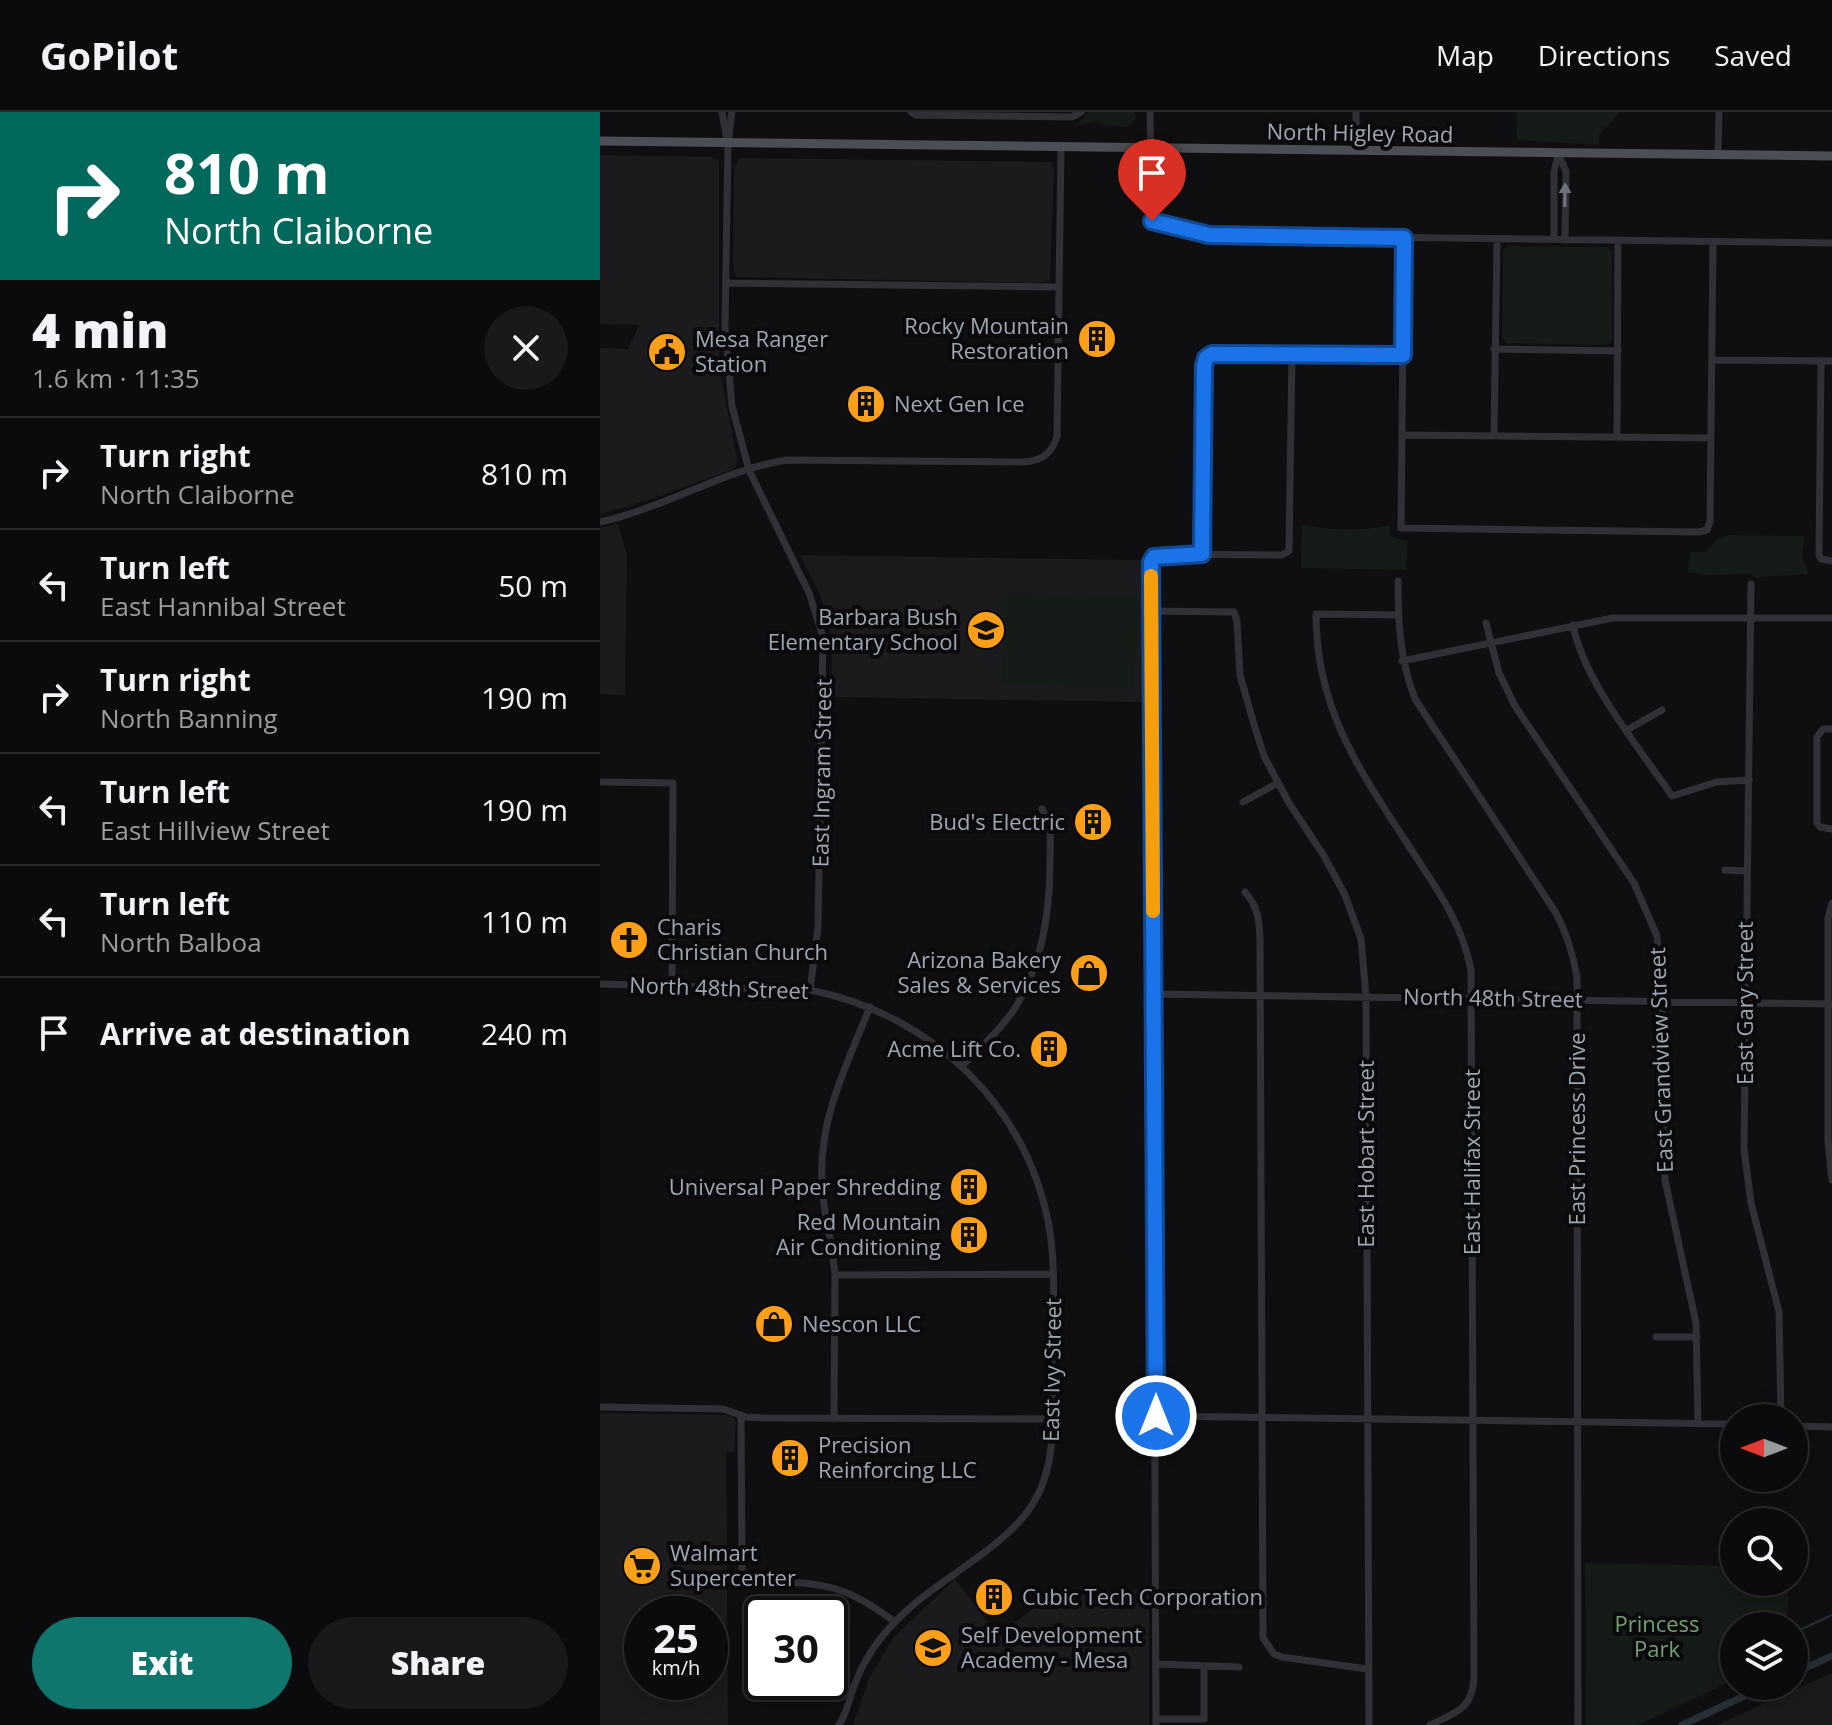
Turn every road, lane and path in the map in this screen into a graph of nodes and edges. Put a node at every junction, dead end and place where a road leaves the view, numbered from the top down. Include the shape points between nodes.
1 (722, 112) edge
2 (732, 112) edge
3 (911, 112) edge
4 (1150, 112) edge
5 (1356, 112) edge
6 (1719, 112) edge
7 (979, 114) edge
8 (1042, 114) edge
9 (1080, 114) edge
10 (600, 141) edge
11 (728, 143) junction
12 (1061, 146) junction
13 (1151, 148) junction
14 (1356, 151) junction
15 (1558, 153) junction
16 (1718, 154) junction
17 (1832, 156) edge
18 (1404, 238) junction
19 (1497, 239) junction
20 (1554, 239) junction
21 (1565, 240) junction
22 (1618, 240) junction
23 (1713, 242) junction
24 (1832, 243) edge
25 (726, 283) junction
26 (1058, 287) junction
27 (1494, 349) junction
28 (1618, 351) junction
29 (1292, 354) junction
30 (1403, 355) junction
31 (1712, 360) junction
32 (1821, 361) junction
33 (1832, 361) edge
34 (1403, 435) junction
35 (1494, 436) junction
36 (1617, 437) junction
37 (1711, 438) junction
38 (749, 470) junction
39 (600, 522) edge
40 (1202, 554) junction
41 (1832, 561) edge
42 (1398, 581) dead end
43 (1751, 584) dead end
44 (1151, 611) junction
45 (1398, 615) junction
46 (1751, 617) junction
47 (1832, 618) edge
48 (1486, 623) dead end
49 (1573, 625) junction
50 (1491, 643) junction
51 (1402, 661) junction
52 (1662, 710) dead end
53 (1832, 729) edge
54 (1627, 730) junction
55 (1749, 780) junction
56 (600, 782) edge
57 (1278, 783) junction
58 (1243, 802) dead end
59 (1042, 809) dead end
60 (1832, 829) edge
61 (1725, 870) dead end
62 (1746, 871) junction
63 (1245, 892) dead end
64 (1832, 903) edge
65 (600, 984) edge
66 (672, 985) junction
67 (810, 990) junction
68 (1154, 994) junction
69 (1260, 995) junction
70 (1366, 996) junction
71 (1471, 998) junction
72 (1577, 1000) junction
73 (1662, 1002) junction
74 (1745, 1003) junction
75 (1830, 1004) edge
76 (870, 1007) junction
77 (962, 1066) junction
78 (1832, 1180) edge
79 (1053, 1274) junction
80 (835, 1275) junction
81 (1656, 1337) dead end
82 (1697, 1337) junction
83 (1781, 1404) edge
84 (600, 1407) edge
85 (741, 1415) junction
86 (1156, 1416) junction
87 (1261, 1417) junction
88 (834, 1419) junction
89 (1052, 1419) junction
90 (1367, 1419) junction
91 (1474, 1421) junction
92 (1579, 1422) junction
93 (1698, 1424) junction
94 (1720, 1424) edge
95 (1808, 1426) edge
96 (1832, 1427) edge
97 (895, 1622) junction
98 (1156, 1664) junction
99 (1204, 1667) junction
100 (1239, 1667) dead end
101 (1367, 1669) junction
102 (846, 1715) junction
103 (1156, 1722) edge
104 (839, 1725) edge
105 (846, 1725) edge
106 (1369, 1725) edge
107 (1430, 1725) edge
108 (1578, 1725) edge

1 - 11 street, East Ingram Street
2 - 11 street, East Ingram Street
3 - 7 street
4 - 13 street
5 - 14 street
6 - 16 street
7 - 8 street
8 - 9 street
10 - 11 main road, North Higley Road
11 - 12 main road, North Higley Road
11 - 25 street, East Ingram Street
12 - 13 main road, North Higley Road
12 - 26 street
13 - 14 main road, North Higley Road
13 - 18 street via 1152,221 1209,235
14 - 15 main road, North Higley Road
15 - 16 main road, North Higley Road
15 - 20 street
21 -> 15 street via 1566,171
16 - 17 main road, North Higley Road
18 - 19 street
18 - 30 street
19 - 20 street
19 - 27 street
20 - 21 street
21 - 22 street
22 - 23 street
22 - 28 street
23 - 24 street
23 - 31 street
25 - 26 street
25 - 38 street, East Ingram Street via 728,381
26 - 38 street via 1057,437 1046,456 1023,462 786,460
27 - 28 street
27 - 35 street
28 - 36 street
29 - 30 street
29 - 40 street via 1206,358
29 - 40 street via 1289,551
30 - 34 street
31 - 32 street
31 - 37 street
32 - 33 street
32 - 41 street via 1819,551 1821,559
34 - 35 street
34 - 37 street via 1401,528 1699,532 1710,522
35 - 36 street
36 - 37 street
38 - 39 street
38 - 67 street, East Ingram Street via 809,593 823,637 817,948
40 - 44 street via 1154,557
42 - 45 street, East Princess Drive
43 - 46 street, East Gary Street
44 - 57 street, East Hobart Street via 1234,612 1245,700
44 - 68 street
45 - 51 street, East Princess Drive
45 - 71 street, East Halifax Street via 1316,614 1320,673 1338,729 1455,918 1467,950
46 - 47 street
46 - 49 street via 1631,617
46 - 55 street, East Gary Street
48 - 50 street, East Grandview Street
49 - 50 street
49 - 54 street via 1588,671
50 - 51 street
50 - 73 street, East Grandview Street via 1515,706 1640,894 1657,936
51 - 72 street, East Princess Drive via 1422,713 1562,926 1574,957
52 - 54 street
53 - 60 street via 1823,729 1817,737 1817,823
54 - 55 street via 1672,796 1717,782
55 - 62 street, East Gary Street
56 - 66 street via 673,783
57 - 58 street
57 - 70 street, East Hobart Street via 1345,895 1361,939
59 - 77 street via 1050,827 1050,888 1039,953 1014,1010
61 - 62 street
62 - 74 street, East Gary Street
63 - 69 street via 1259,917
64 - 75 street
65 - 66 street, North 48th Street
66 - 67 street, North 48th Street
67 - 76 street, North 48th Street
68 - 69 street, North 48th Street
68 - 86 street
69 - 70 street, North 48th Street
69 - 87 street
70 - 71 street, North 48th Street
70 - 90 street, East Hobart Street
71 - 72 street, North 48th Street
71 - 91 street, East Halifax Street
72 - 73 street, North 48th Street
72 - 92 street, East Princess Drive
73 - 74 street, North 48th Street
73 - 82 street, East Grandview Street via 1665,1180
74 - 75 street, North 48th Street
74 - 83 street, East Gary Street via 1744,1149 1751,1203 1779,1312
75 - 78 street
76 - 77 street, North 48th Street via 926,1037
76 - 80 street via 835,1095 822,1149
77 - 79 street, East Ivy Street via 1013,1128 1033,1169 1050,1234
79 - 80 street
79 - 89 street, East Ivy Street
80 - 88 street
81 - 82 street
82 - 93 street, East Grandview Street
84 - 85 street via 723,1409
85 - 88 street
85 - 97 street via 745,1579 847,1591
86 - 87 street
86 - 98 street
87 - 90 street
87 - 101 street via 1263,1638 1282,1657
88 - 89 street
89 - 97 street, East Ivy Street via 1049,1466 1034,1503 1005,1535
90 - 91 street
90 - 101 street, East Hobart Street
91 - 92 street
91 - 107 street, East Halifax Street via 1473,1692 1459,1711
92 - 93 street
92 - 108 street, East Princess Drive
93 - 94 street
95 - 96 street
97 - 102 street, East Ivy Street via 863,1667
98 - 99 street
98 - 103 street
99 - 100 street
99 - 103 street via 1204,1719
101 - 106 street, East Hobart Street
102 - 104 street, East Ivy Street
102 - 105 street, East Ivy Street

